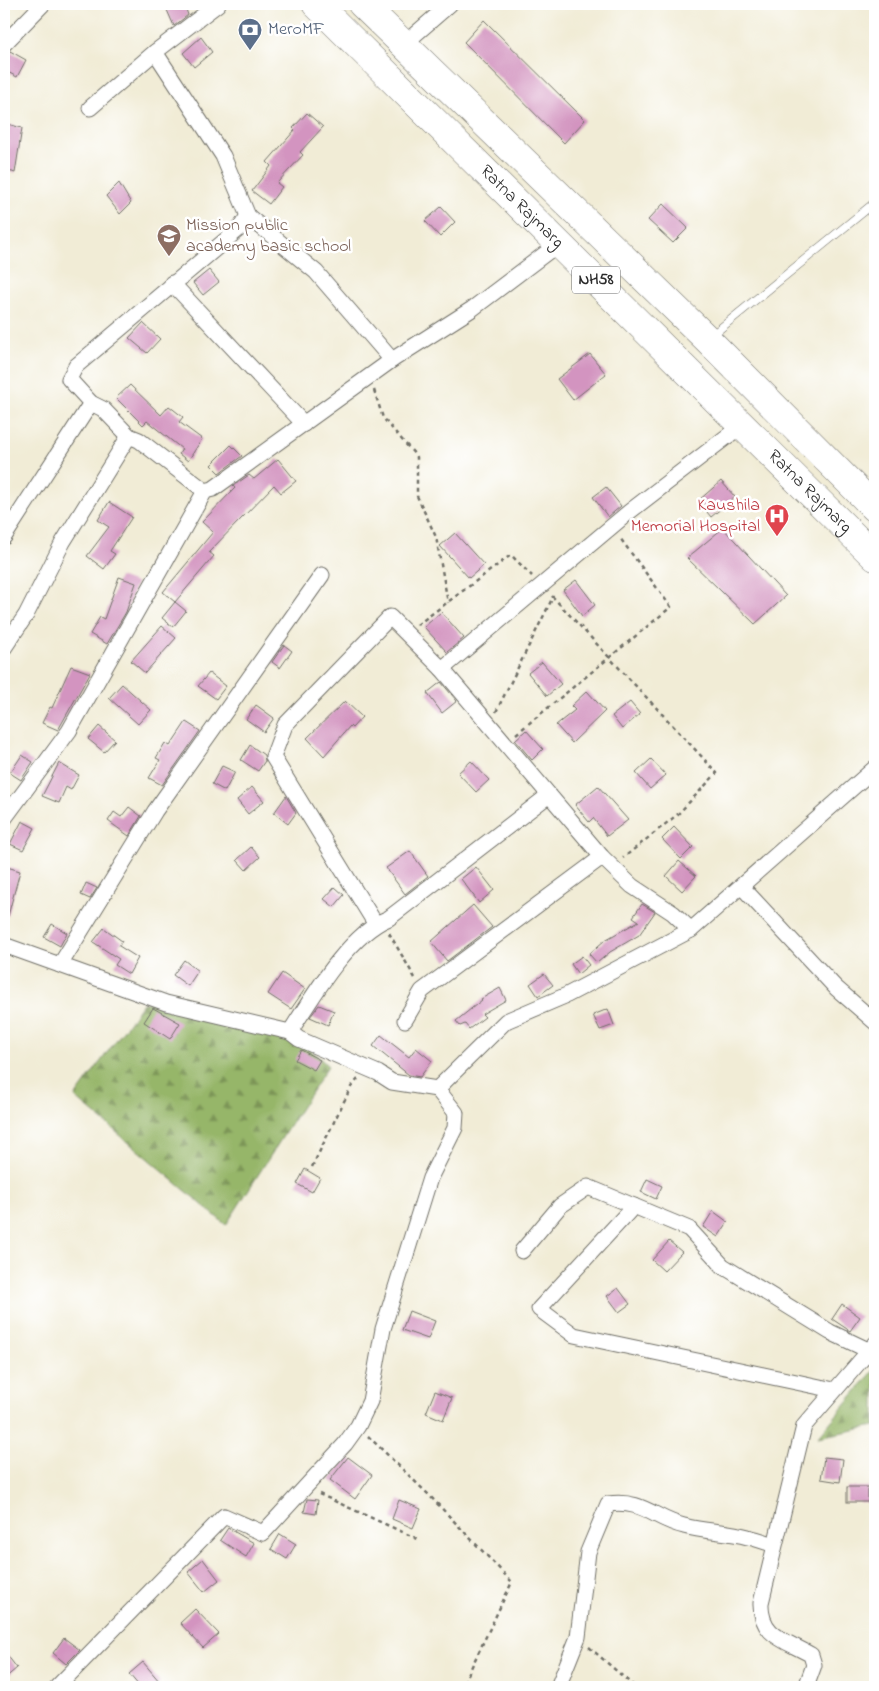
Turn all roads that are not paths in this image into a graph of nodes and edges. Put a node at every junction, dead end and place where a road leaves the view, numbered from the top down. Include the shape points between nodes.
1 (43, 4) edge
2 (218, 4) edge
3 (316, 4) edge
4 (362, 4) edge
5 (450, 4) edge
6 (4, 44) edge
7 (404, 44) junction
8 (155, 52) junction
9 (90, 108) dead end
10 (873, 204) dead end
11 (248, 216) junction
12 (558, 244) junction
13 (172, 283) junction
14 (707, 339) junction
15 (392, 360) junction
16 (91, 403) junction
17 (304, 424) junction
18 (742, 426) junction
19 (129, 436) junction
20 (205, 491) junction
21 (875, 508) edge
22 (4, 538) edge
23 (875, 557) edge
24 (322, 575) dead end
25 (4, 648) edge
26 (442, 670) junction
27 (875, 768) edge
28 (549, 795) junction
29 (4, 819) edge
30 (607, 862) junction
31 (742, 887) junction
32 (379, 922) junction
33 (691, 930) junction
34 (4, 945) edge
35 (60, 965) junction
36 (405, 1020) dead end
37 (875, 1022) edge
38 (290, 1032) junction
39 (437, 1089) junction
40 (634, 1206) junction
41 (522, 1252) dead end
42 (873, 1347) edge
43 (834, 1390) junction
44 (774, 1545) junction
45 (57, 1687) edge
46 (558, 1687) edge
47 (806, 1687) edge

1 - 6 street
2 - 8 street
3 - 12 highway, Ratna Rajmarg / NH58
4 - 7 highway, Ratna Rajmarg / NH58
5 - 7 street
7 - 14 highway, Ratna Rajmarg / NH58
8 - 9 street
8 - 11 street via 223,156
10 - 14 lane
11 - 13 street via 240,228
11 - 15 street via 316,272
12 - 15 street via 472,309
12 - 18 highway, Ratna Rajmarg / NH58
13 - 16 street via 76,366 69,379
13 - 17 street
14 - 21 highway, Ratna Rajmarg / NH58
15 - 17 street
16 - 19 street via 103,409
16 - 22 street
17 - 20 street via 213,489
18 - 23 highway, Ratna Rajmarg / NH58
18 - 26 street via 612,526
19 - 20 street via 139,440
19 - 25 street via 63,542 26,615
20 - 29 street via 69,731
24 - 35 street via 155,810
26 - 28 street
26 - 32 street via 390,617 285,725 273,757
27 - 31 street
28 - 30 street
28 - 32 street via 389,918
30 - 33 street via 632,886
30 - 36 street via 422,991
31 - 33 street
31 - 37 street via 836,988
32 - 38 street via 329,970
33 - 39 street via 567,996 506,1021
34 - 35 street
35 - 38 street via 166,1003
38 - 39 street via 392,1082
39 - 45 street via 456,1113 455,1128 430,1178 383,1329 370,1401 358,1426 263,1533 224,1516
40 - 41 street via 588,1187 560,1206
40 - 42 street via 689,1229 723,1266 830,1332
40 - 43 street via 539,1309 574,1335
42 - 43 street
43 - 44 street via 804,1426 792,1484
44 - 46 street via 748,1536 680,1526 656,1513 623,1502 608,1504 588,1552 578,1638
44 - 47 street via 760,1616 768,1632 811,1655 814,1665

